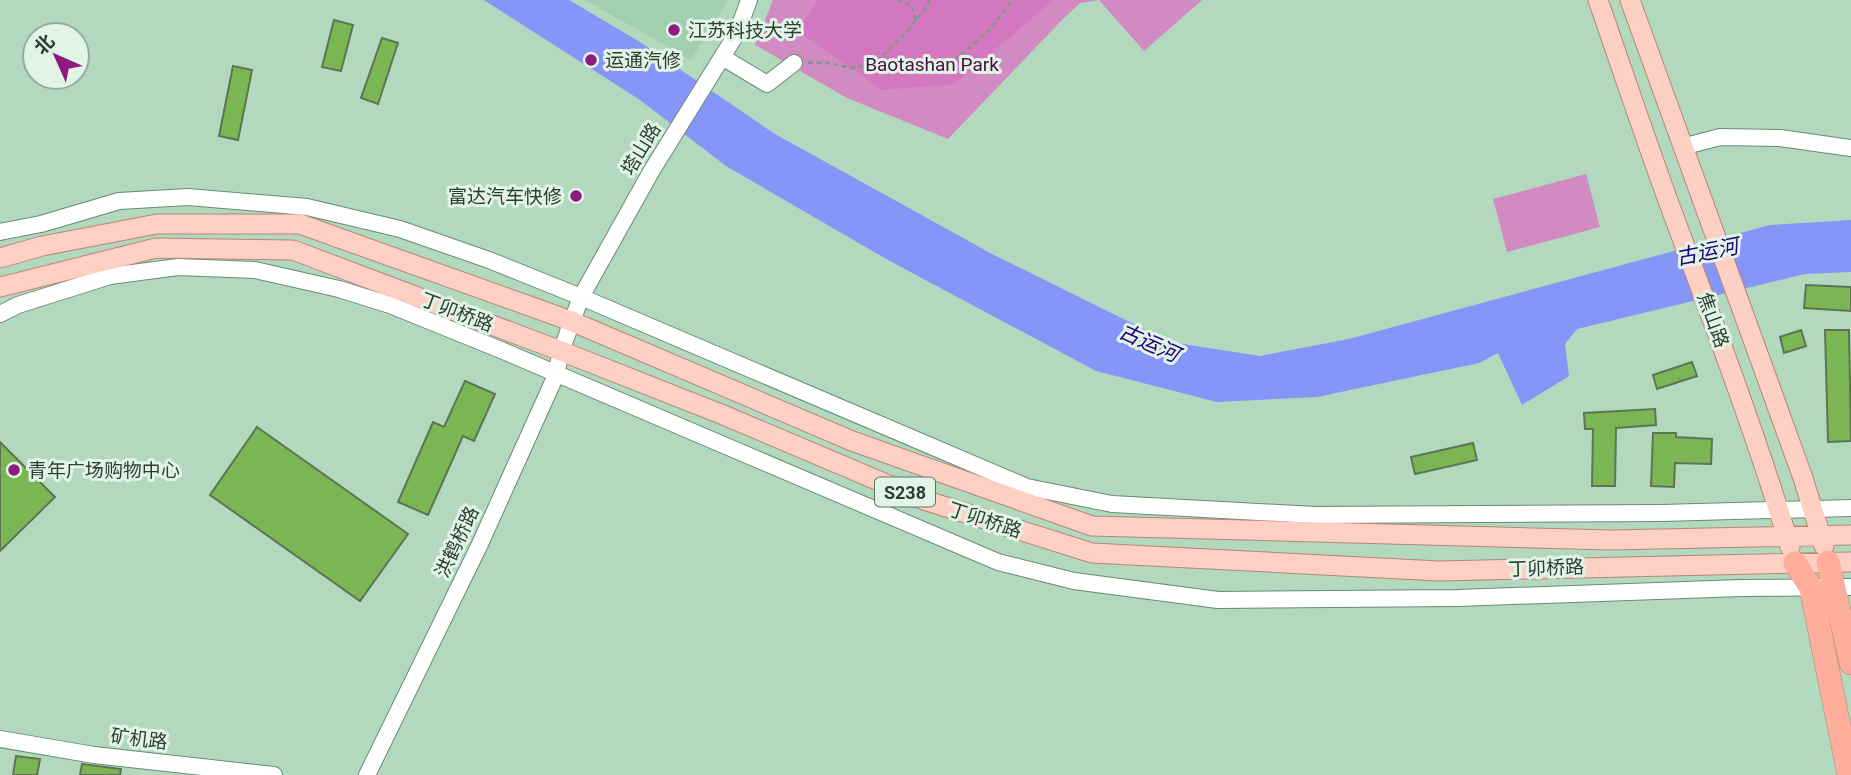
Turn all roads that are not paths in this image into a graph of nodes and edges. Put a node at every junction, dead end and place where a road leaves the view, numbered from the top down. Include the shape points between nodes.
1 (749, 0) edge
2 (1598, 0) edge
3 (1630, 0) edge
4 (722, 57) junction
5 (794, 63) road end
6 (1682, 147) junction
7 (1851, 148) edge
8 (0, 232) edge
9 (0, 258) edge
10 (0, 287) edge
11 (581, 297) junction
12 (0, 314) edge
13 (571, 321) junction
14 (561, 351) junction
15 (556, 375) junction
16 (1851, 508) edge
17 (1813, 509) junction
18 (1779, 510) junction
19 (1851, 535) edge
20 (1822, 536) junction
21 (1787, 538) junction
22 (1828, 562) junction
23 (1851, 562) edge
24 (1795, 563) junction
25 (1843, 588) edge
26 (1811, 589) junction
27 (1851, 663) edge
28 (0, 739) edge
29 (274, 775) edge
30 (367, 775) edge
31 (1849, 775) edge

1 - 4 street, 塔山路
2 - 18 main road, 焦山路
3 - 6 main road, 焦山路
4 - 5 street via 767,84
4 - 11 street, 塔山路
6 - 7 street via 1720,137 1780,138
6 - 17 main road, 焦山路
8 - 11 street via 119,201 188,197 307,207 400,229
9 - 13 main road, 丁卯桥路 / S238 via 157,224 300,224
10 - 14 main road, 丁卯桥路 / S238 via 156,248 293,250
11 - 13 street, 塔山路
11 - 18 street via 1027,487 1112,505 1315,515
12 - 15 street via 110,276 178,267 255,270 390,306
13 - 14 street, 洪鹤桥路
13 - 21 main road, 丁卯桥路 / S238 via 852,441 1091,526 1611,540
14 - 15 street, 洪鹤桥路
14 - 24 main road, 丁卯桥路 / S238 via 924,500 1092,553 1439,571
15 - 26 street via 998,562 1074,581 1218,600
15 - 30 street, 洪鹤桥路
16 - 17 street
17 - 18 street
17 - 20 main road, 焦山路
18 - 21 main road, 焦山路
19 - 20 main road, 丁卯桥路 / S238
20 - 21 main road, 丁卯桥路 / S238
20 - 22 main road, 焦山路
21 - 24 main road, 焦山路
22 - 23 main road, 丁卯桥路 / S238
22 - 24 main road, 丁卯桥路 / S238
22 - 25 highway
24 - 26 highway
25 - 26 street
25 - 27 highway
26 - 31 highway
28 - 29 street, 矿机路 via 94,755

